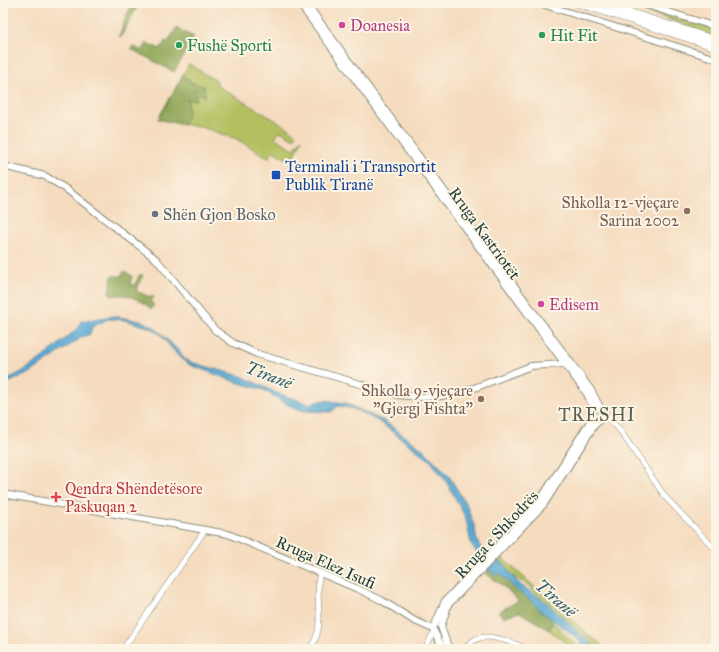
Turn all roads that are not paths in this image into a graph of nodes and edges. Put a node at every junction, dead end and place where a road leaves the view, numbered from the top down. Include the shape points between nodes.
1 (299, 3) edge
2 (306, 3) edge
3 (539, 3) edge
4 (577, 3) edge
5 (600, 3) edge
6 (640, 3) edge
7 (716, 27) edge
8 (716, 40) edge
9 (716, 47) edge
10 (716, 59) edge
11 (3, 166) edge
12 (566, 361) junction
13 (599, 413) junction
14 (592, 418) junction
15 (3, 494) edge
16 (205, 530) junction
17 (513, 534) junction
18 (716, 550) edge
19 (320, 573) junction
20 (436, 629) junction
21 (123, 649) edge
22 (309, 649) edge
23 (424, 649) edge
24 (443, 649) edge
25 (449, 649) edge
26 (465, 649) edge
27 (529, 649) edge

1 - 12 main road, Rruga Kastriotët
2 - 12 main road, Rruga Kastriotët
3 - 10 main road
4 - 9 highway
5 - 8 highway
6 - 7 main road
11 - 12 main road via 45,176 66,189 156,259 215,330 233,343 257,354 398,395 422,397 469,390 531,366
12 - 13 main road
12 - 13 main road via 590,390
13 - 14 main road via 595,421
13 - 14 main road, Rruga e Shkodrës via 590,414
13 - 17 main road, Rruga e Shkodrës via 594,426 544,504
13 - 18 street via 613,422 666,498
14 - 17 main road, Rruga e Shkodrës via 539,502
15 - 16 main road, Rruga Elez Isufi
16 - 19 main road, Rruga Elez Isufi via 232,535
16 - 21 street
17 - 20 main road, Rruga e Shkodrës via 440,609
19 - 20 main road, Rruga Elez Isufi
19 - 22 street via 317,636
20 - 23 street
20 - 24 main road
20 - 25 main road
26 - 27 street via 473,639 485,636

